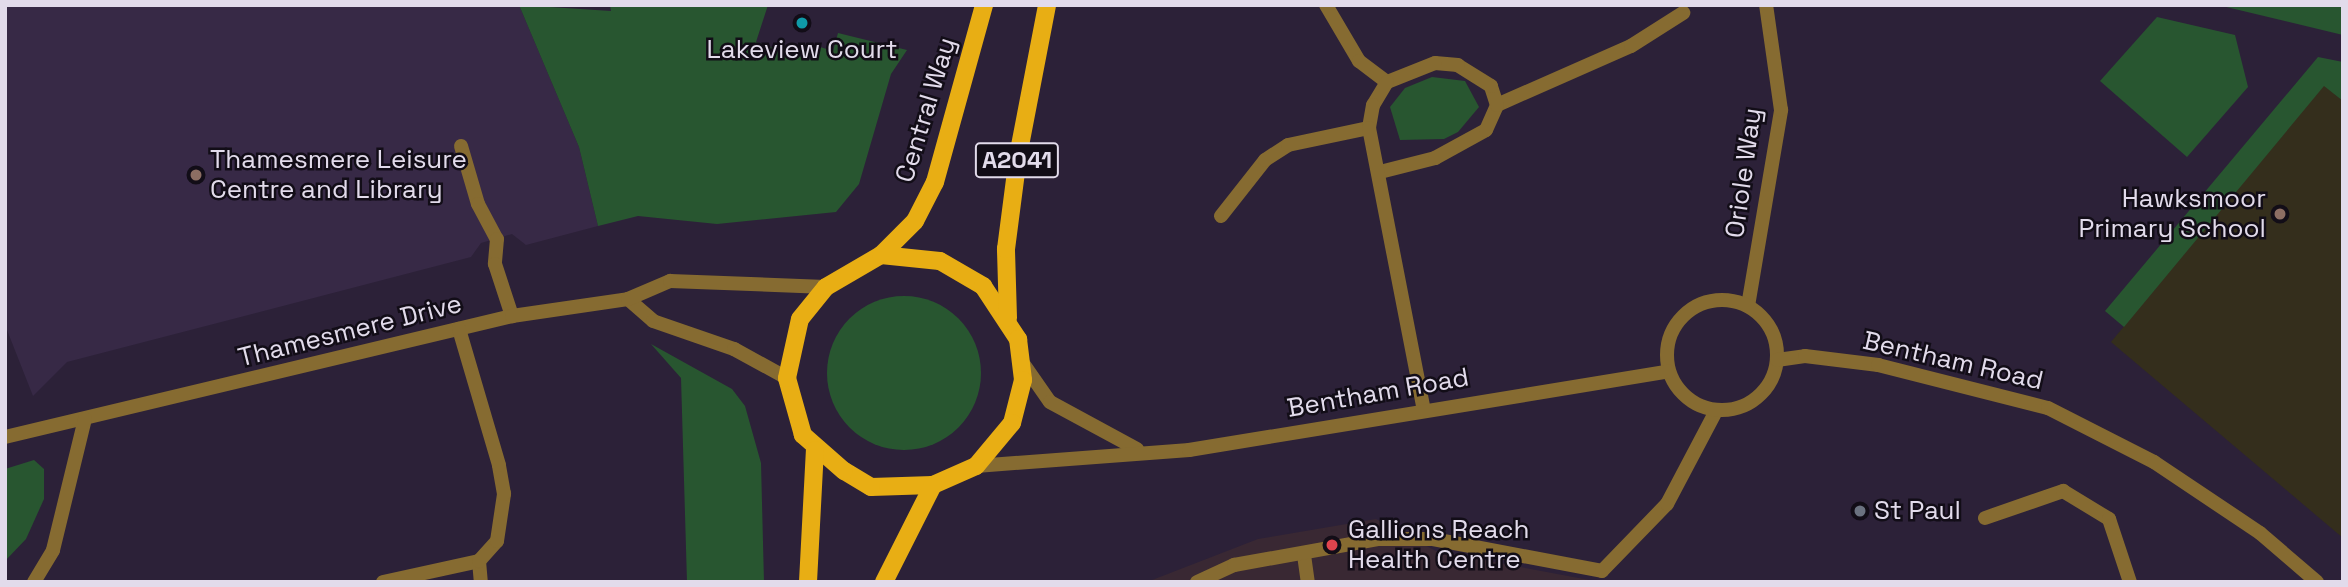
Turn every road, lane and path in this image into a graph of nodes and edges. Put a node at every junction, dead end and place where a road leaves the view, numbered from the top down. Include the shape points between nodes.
1 (984, 5) edge
2 (1047, 5) edge
3 (1326, 5) edge
4 (1766, 5) edge
5 (1683, 13) dead end
6 (1387, 82) junction
7 (1497, 105) junction
8 (1368, 128) junction
9 (461, 146) dead end
10 (1380, 172) junction
11 (1221, 216) dead end
12 (881, 255) junction
13 (825, 287) junction
14 (628, 299) junction
15 (1748, 306) junction
16 (512, 316) junction
17 (1008, 318) junction
18 (458, 329) junction
19 (1019, 358) junction
20 (1777, 360) junction
21 (1669, 371) junction
22 (787, 378) junction
23 (1423, 407) junction
24 (1716, 411) junction
25 (85, 419) junction
26 (5, 437) edge
27 (815, 450) junction
28 (1137, 450) junction
29 (976, 466) junction
30 (933, 485) junction
31 (1985, 518) dead end
32 (1304, 555) junction
33 (479, 561) junction
34 (34, 582) edge
35 (383, 582) edge
36 (481, 582) edge
37 (808, 582) edge
38 (884, 582) edge
39 (1197, 582) edge
40 (1308, 582) edge
41 (2130, 582) edge
42 (2317, 582) edge

1 - 12 main road, Central Way / A2041 via 935,182 915,221
2 - 17 main road, A2041 via 1014,182 1006,249
3 - 6 street via 1359,61
4 - 15 street, Oriole Way via 1781,110
5 - 7 street via 1631,46
6 - 7 street via 1435,63 1458,65 1491,86
6 - 8 street
7 - 10 street via 1486,130 1463,145
8 - 10 street
8 - 11 street via 1287,145 1265,160
9 - 16 street via 478,204 497,239 495,264
10 - 23 street
12 - 13 main road, Central Way / A2041
12 - 17 main road via 940,261 983,286
13 - 14 street, Thamesmere Drive via 670,281
13 - 22 main road, A2041 via 800,319
14 - 16 street, Thamesmere Drive
14 - 22 street via 653,321 734,349
15 - 20 street via 1773,334
15 - 21 street via 1710,301 1682,317 1672,333
16 - 18 street, Thamesmere Drive
17 - 19 main road
18 - 25 street, Thamesmere Drive
18 - 33 street via 503,494 498,541
19 - 28 street, Bentham Road via 1050,402
19 - 29 main road via 1023,380 1012,423
20 - 24 street via 1758,398
20 - 42 street, Bentham Road via 1805,356 1878,365 2048,408 2154,462 2260,533
21 - 23 street, Bentham Road
21 - 24 street via 1683,394
22 - 27 main road via 803,435
23 - 28 street, Bentham Road via 1314,431 1189,450
24 - 32 street via 1667,503 1602,571 1433,539 1378,539
25 - 26 street, Thamesmere Drive
25 - 34 street via 53,550
27 - 30 main road via 871,487
27 - 37 main road
28 - 29 street, Bentham Road
29 - 30 main road
30 - 38 main road
31 - 41 street via 2063,491 2109,519
32 - 39 street via 1234,565
32 - 40 street
33 - 35 street
33 - 36 street

